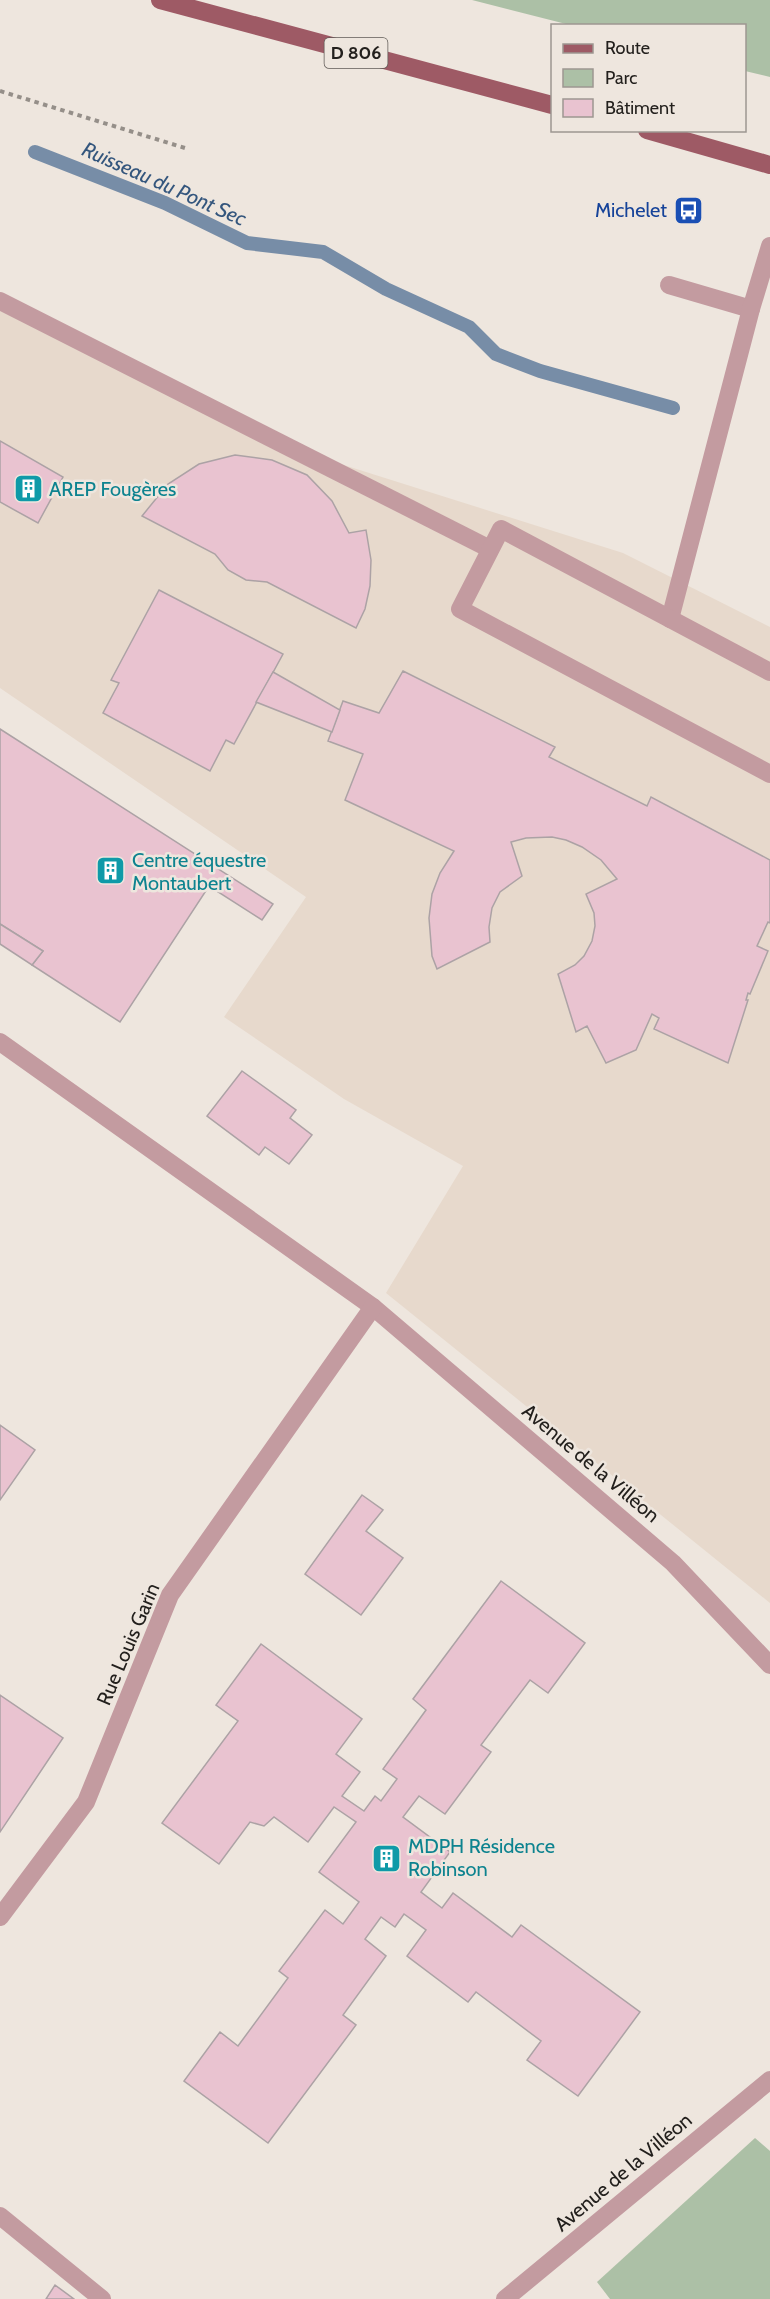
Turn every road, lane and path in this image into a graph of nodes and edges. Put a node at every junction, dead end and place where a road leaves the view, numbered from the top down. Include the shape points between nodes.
1 (160, 0) edge
2 (0, 91) edge
3 (551, 105) edge
4 (653, 132) edge
5 (185, 148) dead end
6 (770, 165) edge
7 (770, 246) edge
8 (669, 285) dead end
9 (0, 301) edge
10 (751, 309) junction
11 (490, 549) junction
12 (670, 619) junction
13 (770, 672) edge
14 (770, 774) edge
15 (0, 1042) edge
16 (373, 1307) junction
17 (770, 1665) edge
18 (0, 1917) edge
19 (770, 2080) edge
20 (0, 2216) edge
21 (102, 2299) edge
22 (505, 2299) edge

1 - 3 main road, D 806
2 - 5 path
4 - 6 main road
7 - 10 street
8 - 10 street
9 - 11 street
10 - 12 street
11 - 12 street via 501,529
11 - 14 street via 460,609
12 - 13 street
15 - 16 street, Avenue de la Villéon
16 - 17 street, Avenue de la Villéon via 673,1563
16 - 18 street, Rue Louis Garin via 170,1595 86,1802
19 - 22 street, Avenue de la Villéon
20 - 21 street

